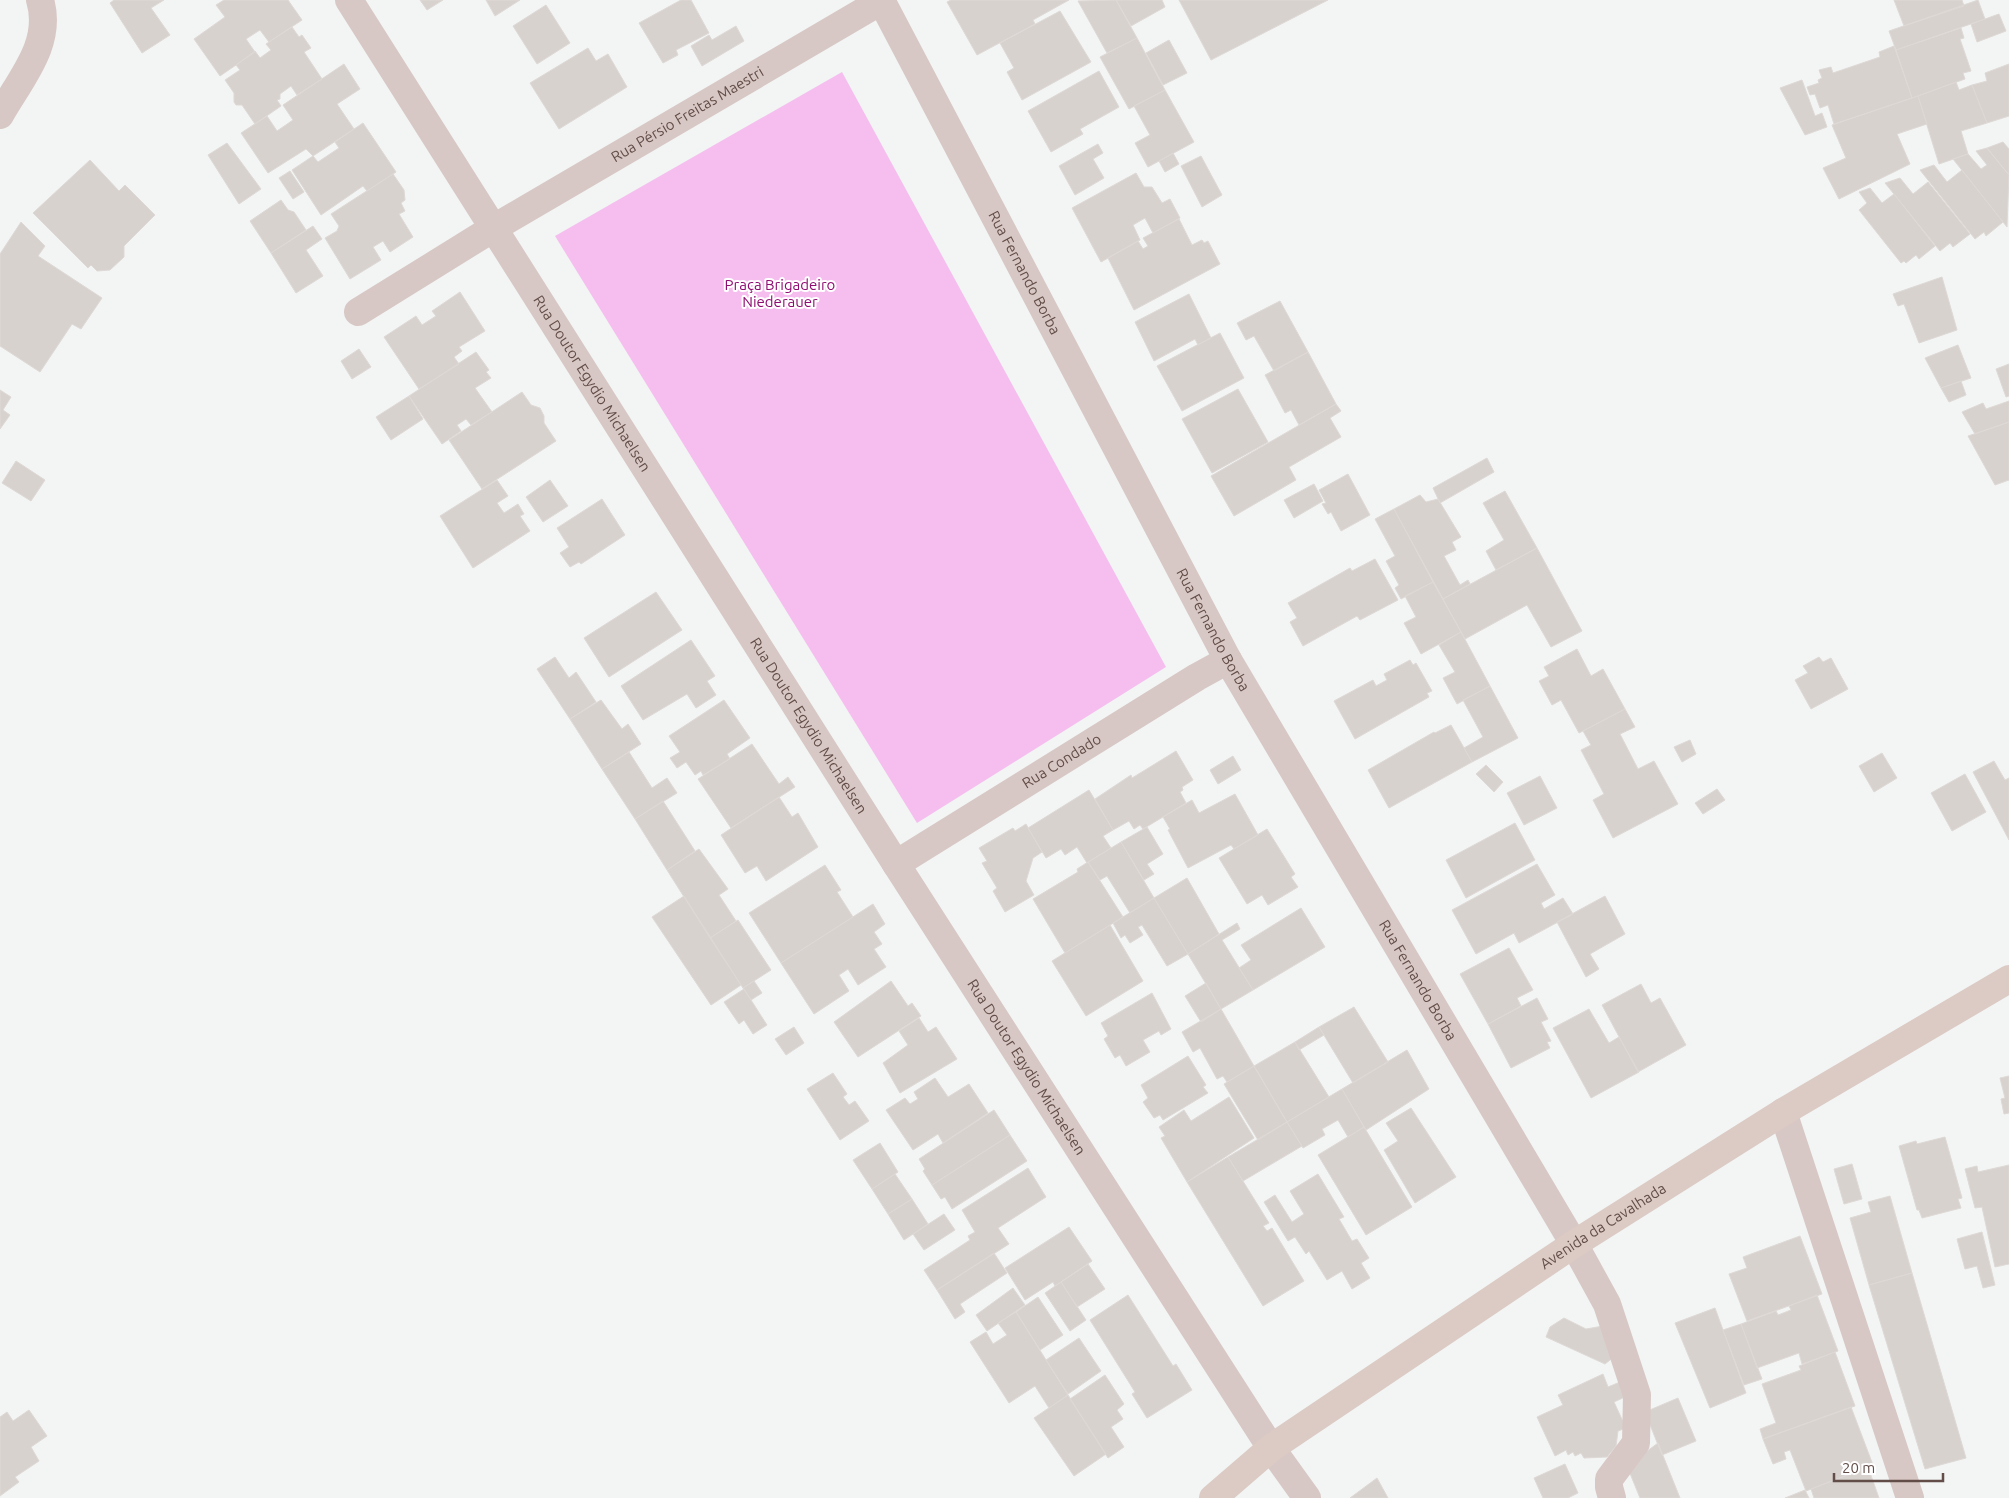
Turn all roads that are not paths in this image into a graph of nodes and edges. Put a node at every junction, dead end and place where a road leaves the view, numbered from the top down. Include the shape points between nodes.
1 (40, 0) edge
2 (349, 0) edge
3 (882, 0) edge
4 (0, 115) edge
5 (492, 229) junction
6 (358, 312) dead end
7 (1228, 660) junction
8 (896, 864) junction
9 (2009, 979) edge
10 (1783, 1112) junction
11 (1574, 1244) junction
12 (1271, 1448) junction
13 (1213, 1498) edge
14 (1307, 1498) edge
15 (1612, 1498) edge
16 (1910, 1498) edge

1 - 4 street via 44,24 40,45
2 - 5 street, Rua Doutor Egydio Michaelsen
3 - 5 street, Rua Pérsio Freitas Maestri
3 - 7 street, Rua Fernando Borba
5 - 6 street, Rua Pérsio Freitas Maestri
5 - 8 street, Rua Doutor Egydio Michaelsen
7 - 8 street, Rua Condado
7 - 11 street, Rua Fernando Borba
8 - 12 street, Rua Doutor Egydio Michaelsen
9 - 10 main road, Avenida da Cavalhada
10 - 11 main road, Avenida da Cavalhada
10 - 16 street
11 - 12 main road, Avenida da Cavalhada
11 - 15 street, Rua Fernando Borba via 1607,1304 1637,1395 1636,1443 1609,1479
12 - 13 main road, Avenida da Cavalhada
12 - 14 street, Rua Doutor Egydio Michaelsen

